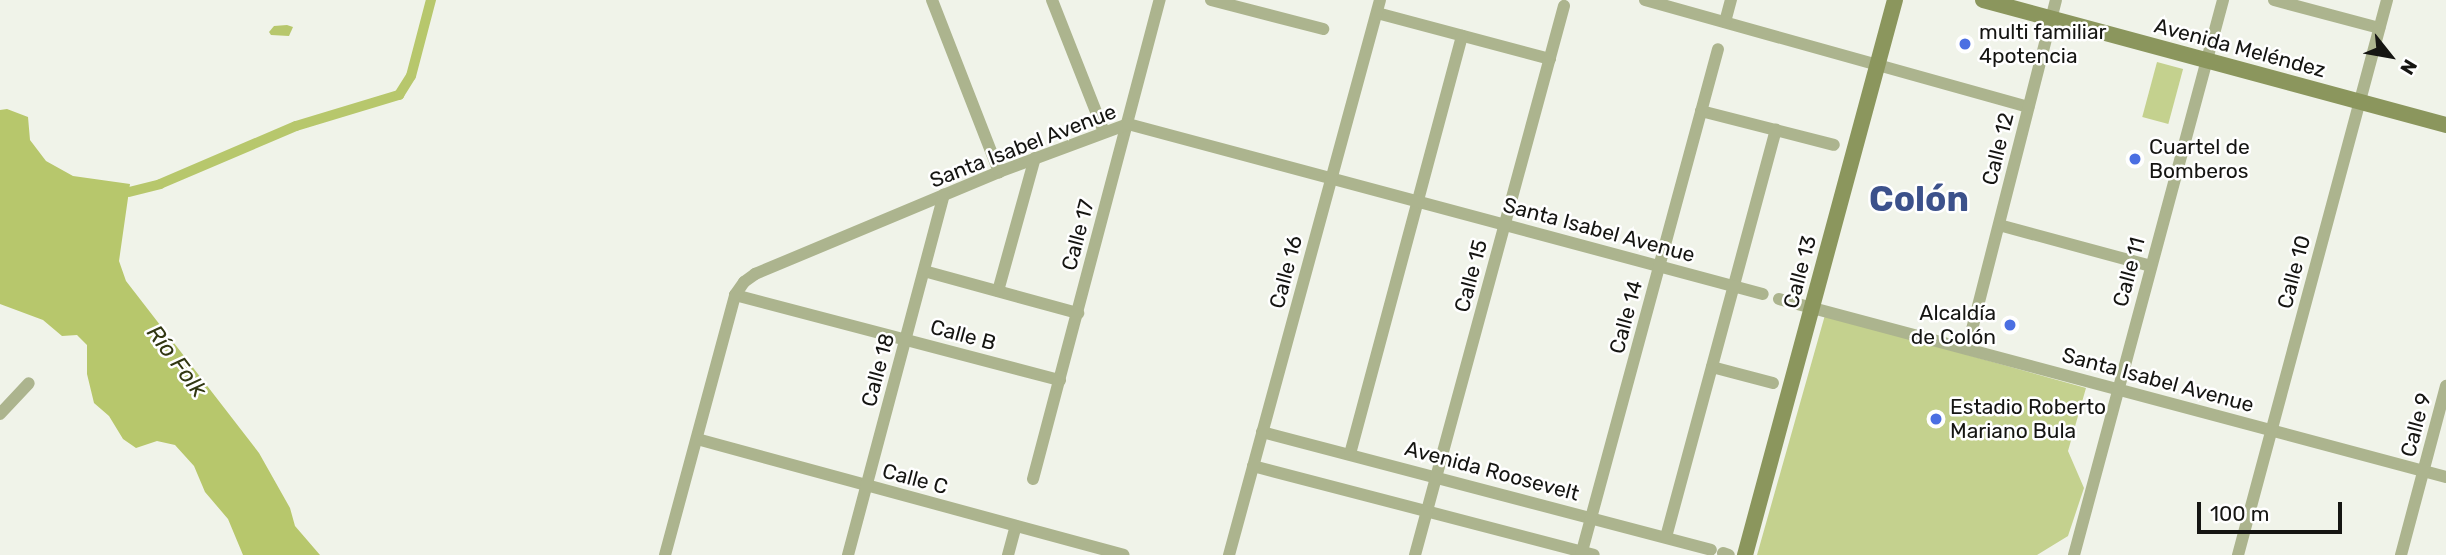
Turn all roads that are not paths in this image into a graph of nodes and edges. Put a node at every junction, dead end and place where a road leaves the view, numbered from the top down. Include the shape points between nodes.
1 (932, 0) edge
2 (1052, 0) edge
3 (1160, 0) edge
4 (1211, 0) edge
5 (1645, 0) edge
6 (1731, 0) edge
7 (1895, 0) edge
8 (1983, 0) edge
9 (2056, 0) edge
10 (2223, 0) edge
11 (2274, 0) edge
12 (2387, 0) edge
13 (1378, 6) edge
14 (1564, 6) dead end
15 (2052, 19) junction
16 (1725, 22) junction
17 (1323, 29) dead end
18 (2379, 29) junction
19 (1462, 36) junction
20 (1718, 48) dead end
21 (1550, 59) junction
22 (2207, 61) junction
23 (1878, 65) junction
24 (2360, 102) junction
25 (2028, 107) junction
26 (1701, 111) junction
27 (1128, 124) junction
28 (2446, 125) edge
29 (1776, 131) junction
30 (1104, 132) junction
31 (1834, 145) dead end
32 (1035, 158) junction
33 (999, 172) junction
34 (1331, 178) junction
35 (944, 195) junction
36 (1418, 202) junction
37 (1504, 225) junction
38 (1998, 225) junction
39 (2151, 266) junction
40 (1660, 267) junction
41 (924, 271) junction
42 (1733, 287) junction
43 (998, 291) junction
44 (1763, 294) dead end
45 (735, 295) junction
46 (1779, 299) dead end
47 (1812, 307) junction
48 (1077, 313) junction
49 (906, 340) junction
50 (1967, 349) junction
51 (1712, 367) junction
52 (1060, 380) junction
53 (29, 383) dead end
54 (1773, 383) dead end
55 (2446, 386) edge
56 (2118, 389) junction
57 (0, 414) edge
58 (2271, 430) junction
59 (1262, 432) junction
60 (697, 439) junction
61 (1350, 454) junction
62 (1253, 466) junction
63 (2423, 471) junction
64 (1438, 477) junction
65 (2446, 477) edge
66 (1033, 479) dead end
67 (867, 485) junction
68 (1427, 510) junction
69 (1592, 517) junction
70 (1016, 526) junction
71 (1666, 537) junction
72 (1721, 553) edge
73 (1586, 554) edge
74 (666, 555) edge
75 (848, 555) edge
76 (1008, 555) edge
77 (1123, 555) edge
78 (1229, 555) edge
79 (1415, 555) edge
80 (1745, 555) edge
81 (2074, 555) edge
82 (2238, 555) edge
83 (2401, 555) edge

1 - 33 street
2 - 30 street
3 - 27 street, Calle 17
4 - 17 street
5 - 16 street
6 - 16 street
7 - 23 main road, Calle 13
8 - 15 main road, Avenida Meléndez
9 - 15 street, Calle 12
10 - 22 street, Calle 11
11 - 18 street
12 - 18 street, Calle 10
13 - 19 street
13 - 34 street, Calle 16
14 - 21 street, Calle 15
15 - 22 main road, Avenida Meléndez
15 - 25 street, Calle 12
16 - 23 street
18 - 24 street, Calle 10
19 - 21 street
19 - 36 street
20 - 26 street, Calle 14
21 - 37 street, Calle 15
22 - 24 main road, Avenida Meléndez
22 - 39 street, Calle 11
23 - 25 street
23 - 47 main road, Calle 13
24 - 28 main road, Avenida Meléndez
24 - 58 street, Calle 10
25 - 38 street, Calle 12
26 - 29 street
26 - 40 street, Calle 14
27 - 30 street, Santa Isabel Avenue
27 - 34 street, Santa Isabel Avenue
27 - 48 street, Calle 17
29 - 31 street
29 - 42 street
30 - 32 street, Santa Isabel Avenue
32 - 33 street, Santa Isabel Avenue
32 - 43 street
33 - 35 street, Santa Isabel Avenue
34 - 36 street, Santa Isabel Avenue
34 - 59 street, Calle 16
35 - 41 street, Calle 18
35 - 45 street, Santa Isabel Avenue via 755,274
36 - 37 street, Santa Isabel Avenue
36 - 61 street
37 - 40 street, Santa Isabel Avenue
37 - 64 street, Calle 15
38 - 39 street
38 - 50 street, Calle 12
39 - 56 street, Calle 11
40 - 42 street, Santa Isabel Avenue
40 - 69 street, Calle 14
41 - 43 street
41 - 49 street, Calle 18
42 - 44 street, Santa Isabel Avenue
42 - 51 street
43 - 48 street
45 - 49 street, Calle B
45 - 60 street
46 - 47 street, Santa Isabel Avenue
47 - 50 street, Santa Isabel Avenue
47 - 80 main road, Calle 13
48 - 52 street, Calle 17
49 - 52 street, Calle B
49 - 67 street, Calle 18
50 - 56 street, Santa Isabel Avenue
51 - 54 street
51 - 71 street
52 - 66 street, Calle 17
53 - 57 street
55 - 63 street, Calle 9
56 - 58 street, Santa Isabel Avenue
56 - 81 street, Calle 11
58 - 63 street, Santa Isabel Avenue
58 - 82 street, Calle 10
59 - 61 street, Avenida Roosevelt
59 - 62 street, Calle 16
60 - 67 street, Calle C
60 - 74 street
61 - 64 street, Avenida Roosevelt
62 - 68 street
62 - 78 street, Calle 16
63 - 65 street, Santa Isabel Avenue
63 - 83 street, Calle 9
64 - 68 street, Calle 15
64 - 69 street, Avenida Roosevelt
67 - 70 street, Calle C
67 - 75 street, Calle 18
68 - 73 street
68 - 79 street, Calle 15
69 - 71 street, Avenida Roosevelt
69 - 73 street, Calle 14
70 - 76 street
70 - 77 street, Calle C
71 - 72 street, Avenida Roosevelt

